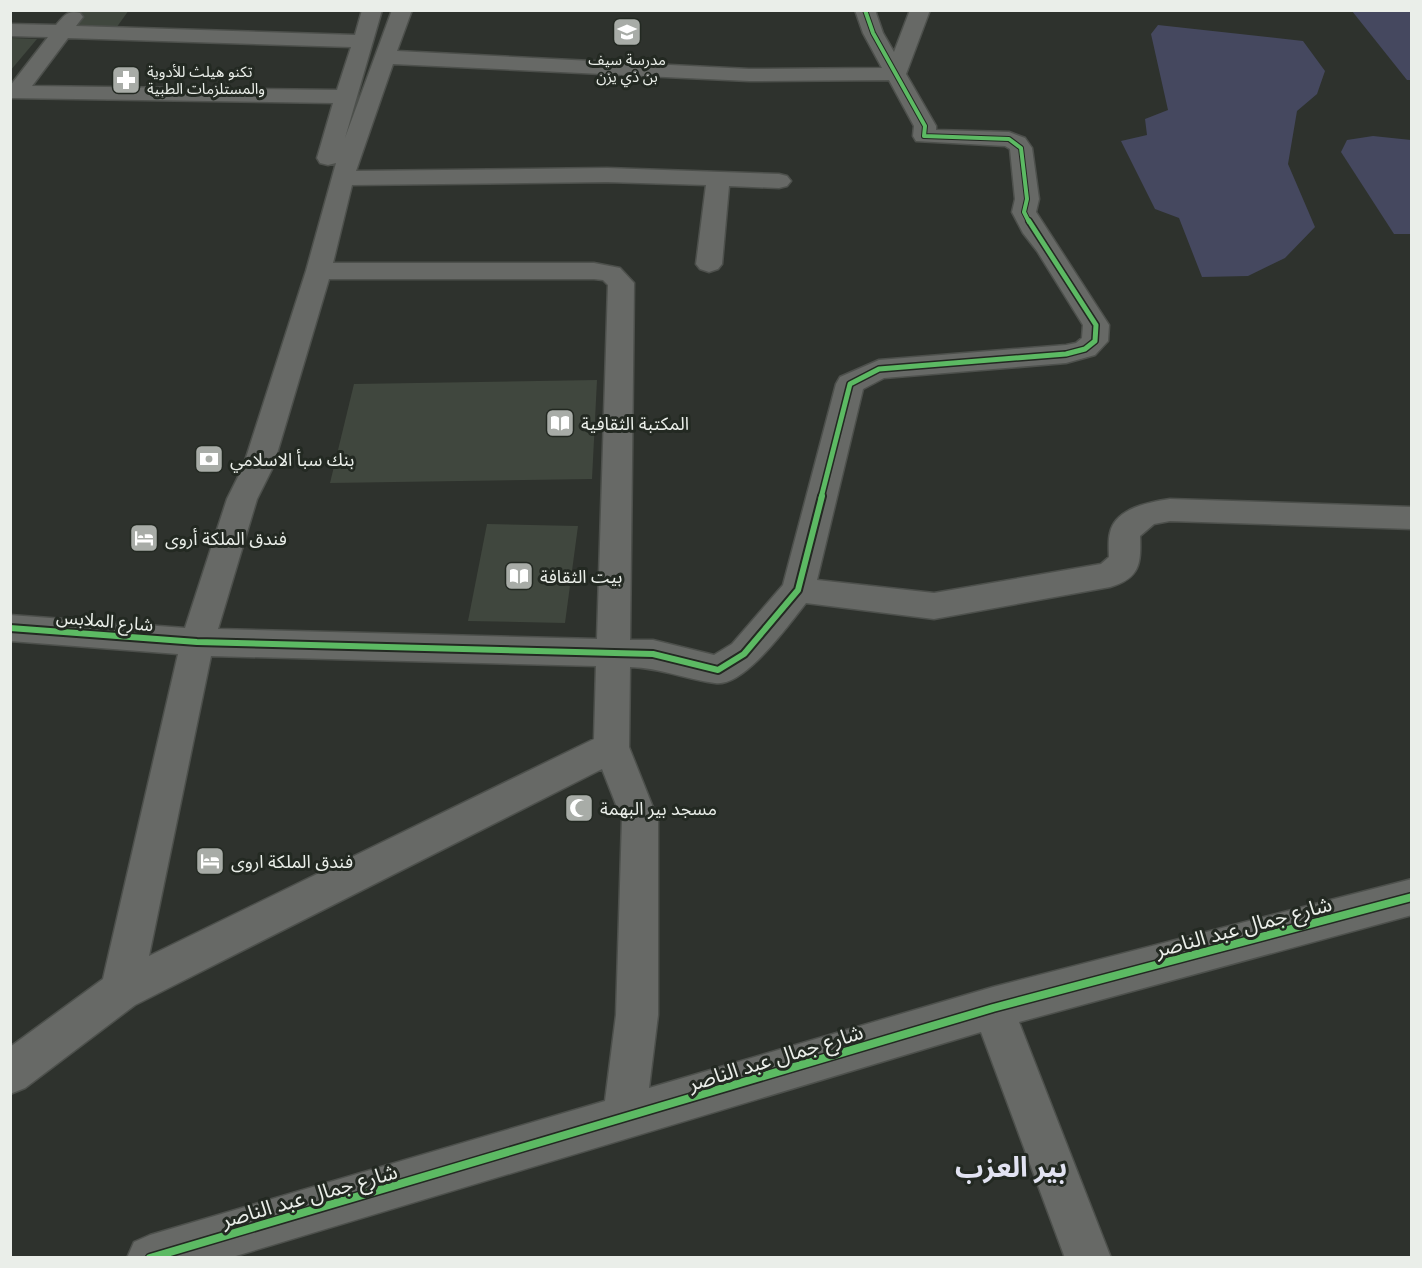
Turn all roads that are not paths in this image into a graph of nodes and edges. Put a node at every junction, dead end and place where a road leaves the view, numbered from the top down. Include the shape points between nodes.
1 (77, 10) edge
2 (372, 10) edge
3 (402, 10) edge
4 (865, 10) edge
5 (920, 10) edge
6 (10, 30) edge
7 (63, 31) junction
8 (363, 41) junction
9 (385, 57) junction
10 (896, 74) junction
11 (14, 92) edge
12 (345, 97) junction
13 (342, 178) junction
14 (718, 179) junction
15 (779, 180) dead end
16 (709, 264) dead end
17 (319, 271) junction
18 (242, 499) junction
19 (1412, 518) edge
20 (798, 590) junction
21 (10, 628) edge
22 (197, 642) junction
23 (614, 653) junction
24 (611, 747) junction
25 (1412, 897) edge
26 (122, 991) junction
27 (993, 1008) junction
28 (10, 1073) edge
29 (624, 1119) junction
30 (150, 1257) edge
31 (1088, 1257) edge

1 - 7 street
2 - 8 street
3 - 9 street
4 - 10 street
5 - 10 street
6 - 7 street
7 - 8 street
7 - 11 street
8 - 12 street
9 - 10 street via 749,75
9 - 13 street
10 - 20 street via 925,126 924,136 1009,139 1021,148 1027,200 1024,212 1096,325 1095,341 1065,354 879,369 850,384
11 - 12 street
12 - 18 street via 244,474
13 - 14 street via 607,175
13 - 17 street
14 - 15 street
14 - 16 street
17 - 18 street via 258,467
17 - 23 street via 594,271 611,274 621,283
18 - 22 street
19 - 20 street via 1170,510 1145,514 1125,532 1125,562 1110,575 934,606
20 - 23 street, شارع الملابس via 744,654 718,670 653,654
21 - 22 street, شارع الملابس
22 - 23 street, شارع الملابس
22 - 26 street
23 - 24 street
24 - 26 street
24 - 29 street via 640,820 637,1015
25 - 27 street, شارع جمال عبد الناصر
26 - 28 street
27 - 29 street, شارع جمال عبد الناصر
27 - 31 street
29 - 30 street, شارع جمال عبد الناصر

